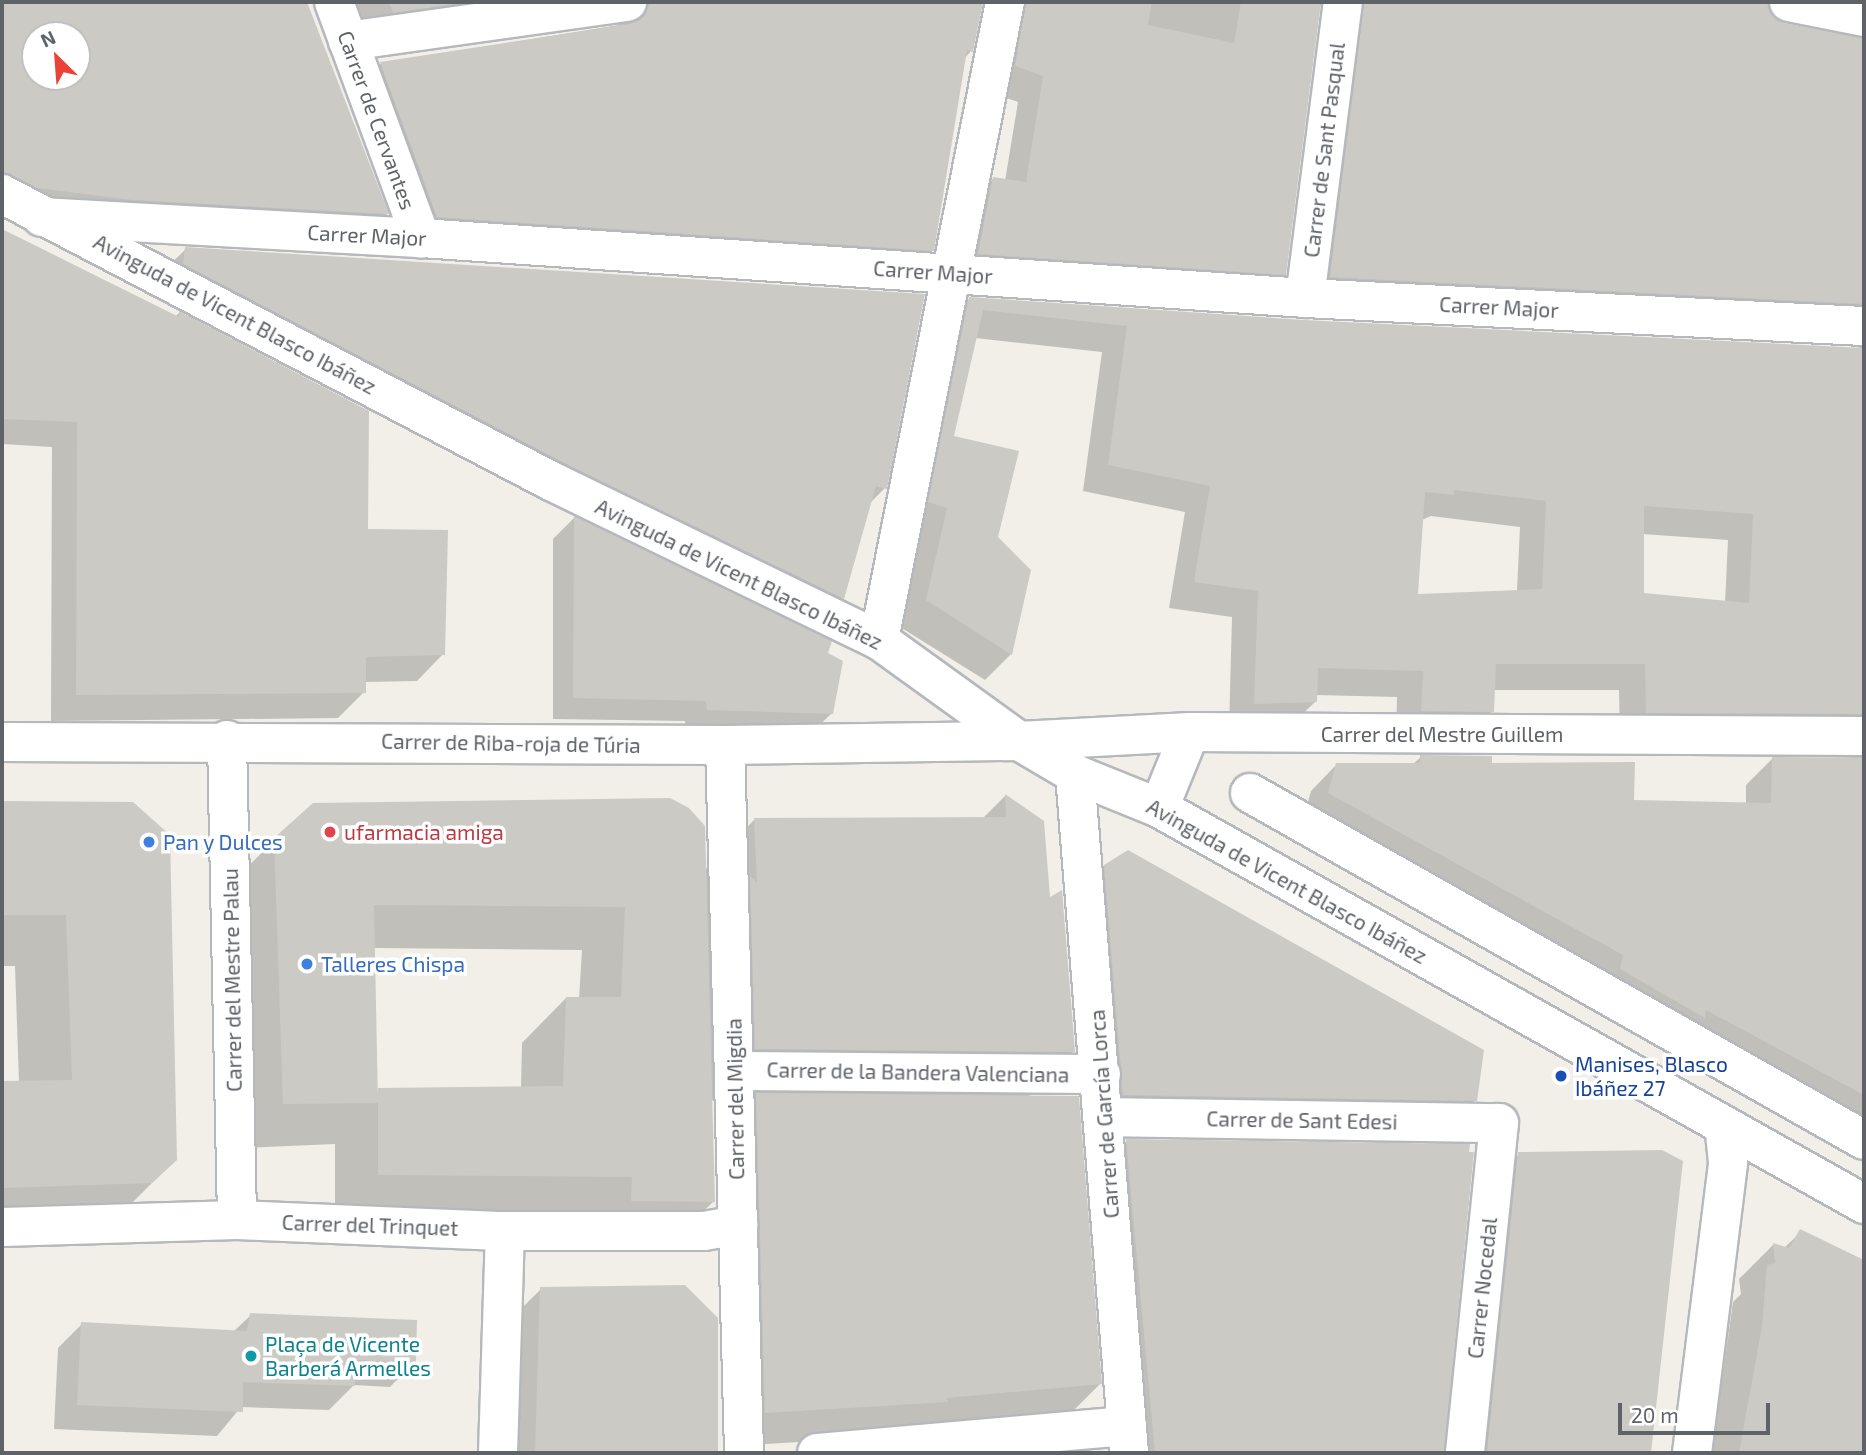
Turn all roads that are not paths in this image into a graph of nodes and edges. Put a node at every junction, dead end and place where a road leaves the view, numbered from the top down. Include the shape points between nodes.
1 (334, 2) edge
2 (627, 2) edge
3 (1005, 2) edge
4 (1343, 2) edge
5 (1789, 2) edge
6 (1864, 17) edge
7 (348, 41) junction
8 (2, 194) edge
9 (2, 214) edge
10 (55, 218) junction
11 (421, 238) junction
12 (952, 274) junction
13 (1305, 298) junction
14 (1864, 326) edge
15 (879, 640) junction
16 (1190, 732) junction
17 (1864, 736) edge
18 (227, 740) junction
19 (1019, 741) junction
20 (2, 742) edge
21 (725, 745) junction
22 (1075, 774) junction
23 (1250, 793) dead end
24 (1159, 808) junction
25 (734, 1071) junction
26 (1101, 1074) junction
27 (1104, 1117) junction
28 (1499, 1123) joint
29 (1724, 1125) junction
30 (1858, 1134) edge
31 (1864, 1204) edge
32 (237, 1220) junction
33 (738, 1225) junction
34 (2, 1227) edge
35 (505, 1231) junction
36 (1128, 1440) edge
37 (498, 1453) edge
38 (744, 1453) edge
39 (817, 1453) edge
40 (1465, 1453) edge
41 (1692, 1453) edge

1 - 7 street, Carrer de Cervantes
2 - 7 street
3 - 12 street
4 - 13 street, Carrer de Sant Pasqual
5 - 6 street
7 - 11 street, Carrer de Cervantes
8 - 10 street, Avinguda de Vicent Blasco Ibáñez
9 - 10 street, Carrer Major
10 - 11 street, Carrer Major
10 - 15 street, Avinguda de Vicent Blasco Ibáñez via 551,481
11 - 12 street, Carrer Major
12 - 13 street, Carrer Major
12 - 15 street
13 - 14 street, Carrer Major
15 - 19 street, Avinguda de Vicent Blasco Ibáñez
16 - 17 street, Carrer del Mestre Guillem
16 - 19 street, Carrer del Mestre Guillem
16 - 24 street
18 - 20 street, Carrer de Riba-roja de Túria
18 - 21 street, Carrer de Riba-roja de Túria
18 - 32 street, Carrer del Mestre Palau
19 - 21 street, Carrer de Riba-roja de Túria
19 - 22 street, Avinguda de Vicent Blasco Ibáñez
21 - 25 street, Carrer del Migdia
22 - 24 street, Avinguda de Vicent Blasco Ibáñez
22 - 26 street, Carrer de García Lorca
23 - 30 street
24 - 29 street, Avinguda de Vicent Blasco Ibáñez
25 - 26 street, Carrer de la Bandera Valenciana
25 - 33 street, Carrer del Migdia
26 - 27 street, Carrer de García Lorca
27 - 28 street, Carrer de Sant Edesi
27 - 36 street, Carrer de García Lorca
28 - 40 street, Carrer Nocedal
29 - 31 street, Avinguda de Vicent Blasco Ibáñez
29 - 41 street via 1728,1162
32 - 34 street, Carrer del Trinquet
32 - 35 street, Carrer del Trinquet
33 - 35 street, Carrer del Trinquet via 704,1231
33 - 38 street, Carrer del Migdia
35 - 37 street
36 - 39 street

